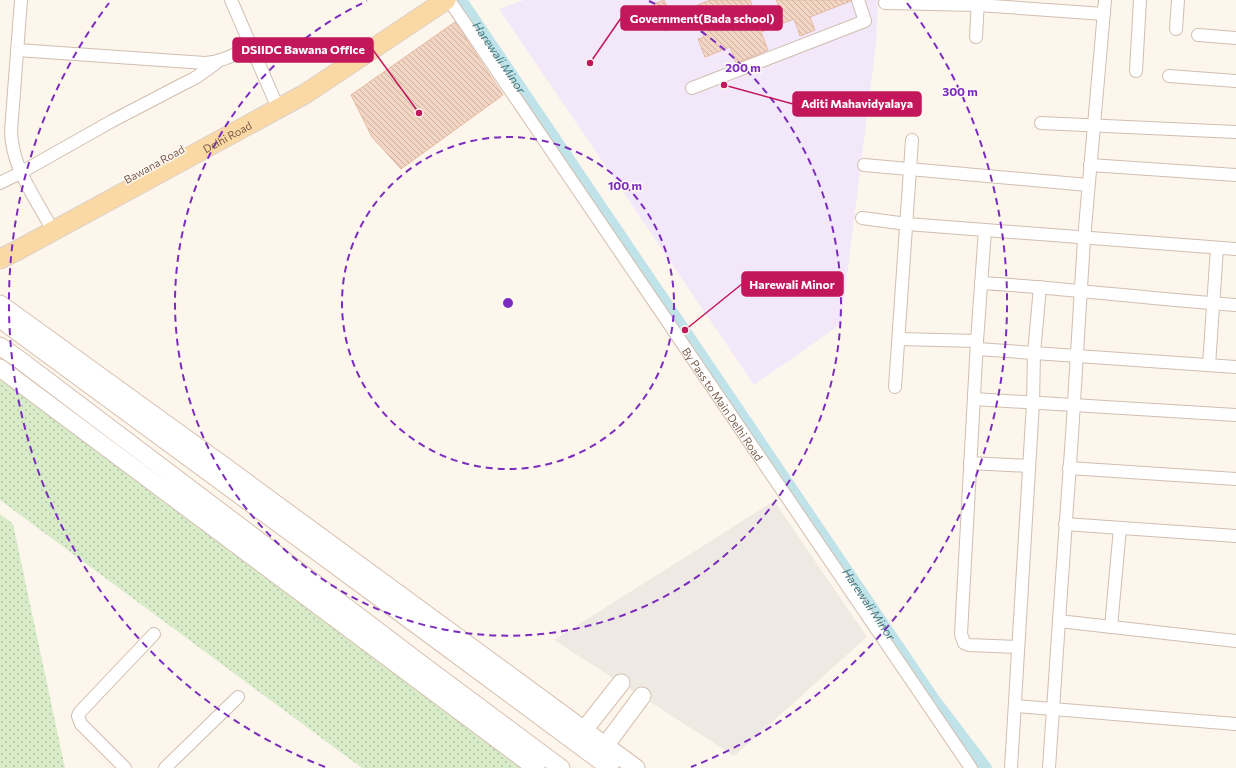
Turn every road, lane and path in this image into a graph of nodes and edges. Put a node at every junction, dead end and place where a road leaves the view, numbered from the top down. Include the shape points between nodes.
1 (21, 0) edge
2 (231, 0) edge
3 (427, 0) edge
4 (446, 0) edge
5 (449, 0) edge
6 (858, 0) edge
7 (1105, 0) edge
8 (1140, 0) edge
9 (1178, 0) edge
10 (978, 2) edge
11 (885, 3) dead end
12 (1104, 14) junction
13 (1176, 29) dead end
14 (1198, 35) dead end
15 (976, 38) dead end
16 (1236, 38) edge
17 (250, 47) junction
18 (17, 50) junction
19 (216, 63) junction
20 (1136, 71) dead end
21 (328, 72) junction
22 (1169, 76) dead end
23 (1236, 81) edge
24 (692, 88) dead end
25 (275, 104) junction
26 (1041, 123) dead end
27 (1094, 126) junction
28 (1236, 132) edge
29 (912, 140) dead end
30 (864, 165) dead end
31 (1090, 165) junction
32 (911, 170) junction
33 (20, 173) junction
34 (1236, 175) edge
35 (0, 183) edge
36 (1088, 185) junction
37 (862, 218) dead end
38 (907, 224) junction
39 (50, 226) junction
40 (985, 230) junction
41 (1084, 239) junction
42 (0, 246) edge
43 (1217, 248) junction
44 (1236, 249) edge
45 (0, 259) edge
46 (981, 283) junction
47 (1040, 286) junction
48 (1080, 291) junction
49 (1214, 303) junction
50 (0, 304) edge
51 (1236, 305) edge
52 (0, 319) edge
53 (899, 338) junction
54 (977, 345) junction
55 (0, 346) edge
56 (1034, 353) junction
57 (1076, 355) junction
58 (1209, 365) junction
59 (1236, 367) edge
60 (0, 368) edge
61 (895, 387) dead end
62 (974, 399) junction
63 (1033, 402) junction
64 (1074, 405) junction
65 (1236, 415) edge
66 (970, 463) junction
67 (1029, 466) junction
68 (1069, 468) junction
69 (1236, 479) edge
70 (1065, 524) junction
71 (1120, 528) junction
72 (1236, 536) edge
73 (1058, 621) junction
74 (1111, 627) junction
75 (154, 634) dead end
76 (1236, 635) edge
77 (1236, 641) edge
78 (1018, 648) junction
79 (621, 683) dead end
80 (642, 696) dead end
81 (238, 697) dead end
82 (1015, 706) junction
83 (1053, 708) junction
84 (1236, 724) edge
85 (584, 730) junction
86 (605, 746) junction
87 (125, 768) edge
88 (165, 768) edge
89 (536, 768) edge
90 (561, 768) edge
91 (610, 768) edge
92 (636, 768) edge
93 (971, 768) edge
94 (1011, 768) edge
95 (1049, 768) edge

1 - 18 street
2 - 17 street
3 - 21 main road
4 - 21 main road, Delhi Road
5 - 93 street, By Pass to Main Delhi Road
6 - 24 street via 865,21
7 - 12 street
8 - 20 street
9 - 13 street
10 - 11 street
10 - 12 street
10 - 15 street
12 - 27 street
14 - 16 street
17 - 19 street
17 - 25 street
18 - 19 street
18 - 33 street via 12,143
19 - 33 street via 195,78
21 - 25 main road, Delhi Road via 305,94
22 - 23 street
25 - 39 main road, Delhi Road
26 - 27 street
27 - 28 street
27 - 31 street
29 - 32 street
30 - 32 street
31 - 34 street
31 - 36 street
32 - 36 street
32 - 38 street
33 - 35 street
33 - 39 street
36 - 41 street
37 - 38 street
38 - 40 street
38 - 53 street
39 - 42 main road
39 - 45 main road, Delhi Road
40 - 41 street
40 - 46 street
41 - 43 street
41 - 48 street
43 - 44 street
43 - 49 street
46 - 47 street
46 - 54 street
47 - 48 street
47 - 56 street
48 - 49 street
48 - 57 street
49 - 51 street
49 - 58 street
50 - 85 main road
52 - 91 main road
53 - 54 street
53 - 61 street
54 - 56 street
54 - 62 street
55 - 90 main road
56 - 57 street
56 - 63 street
57 - 58 street
57 - 64 street
58 - 59 street
60 - 89 main road
62 - 63 street
62 - 66 street
63 - 64 street
63 - 67 street
64 - 65 street
64 - 68 street
66 - 67 street
66 - 78 street via 962,640 969,645
67 - 78 street
68 - 69 street
68 - 70 street
70 - 71 street
70 - 73 street
71 - 72 street
71 - 74 street
73 - 74 street
73 - 83 street
74 - 77 street
75 - 87 street via 78,716 81,724
76 - 77 street
78 - 82 street
79 - 85 main road
80 - 86 main road
81 - 88 street
82 - 83 street
82 - 94 street
83 - 84 street
83 - 95 street
85 - 86 main road
86 - 92 main road

